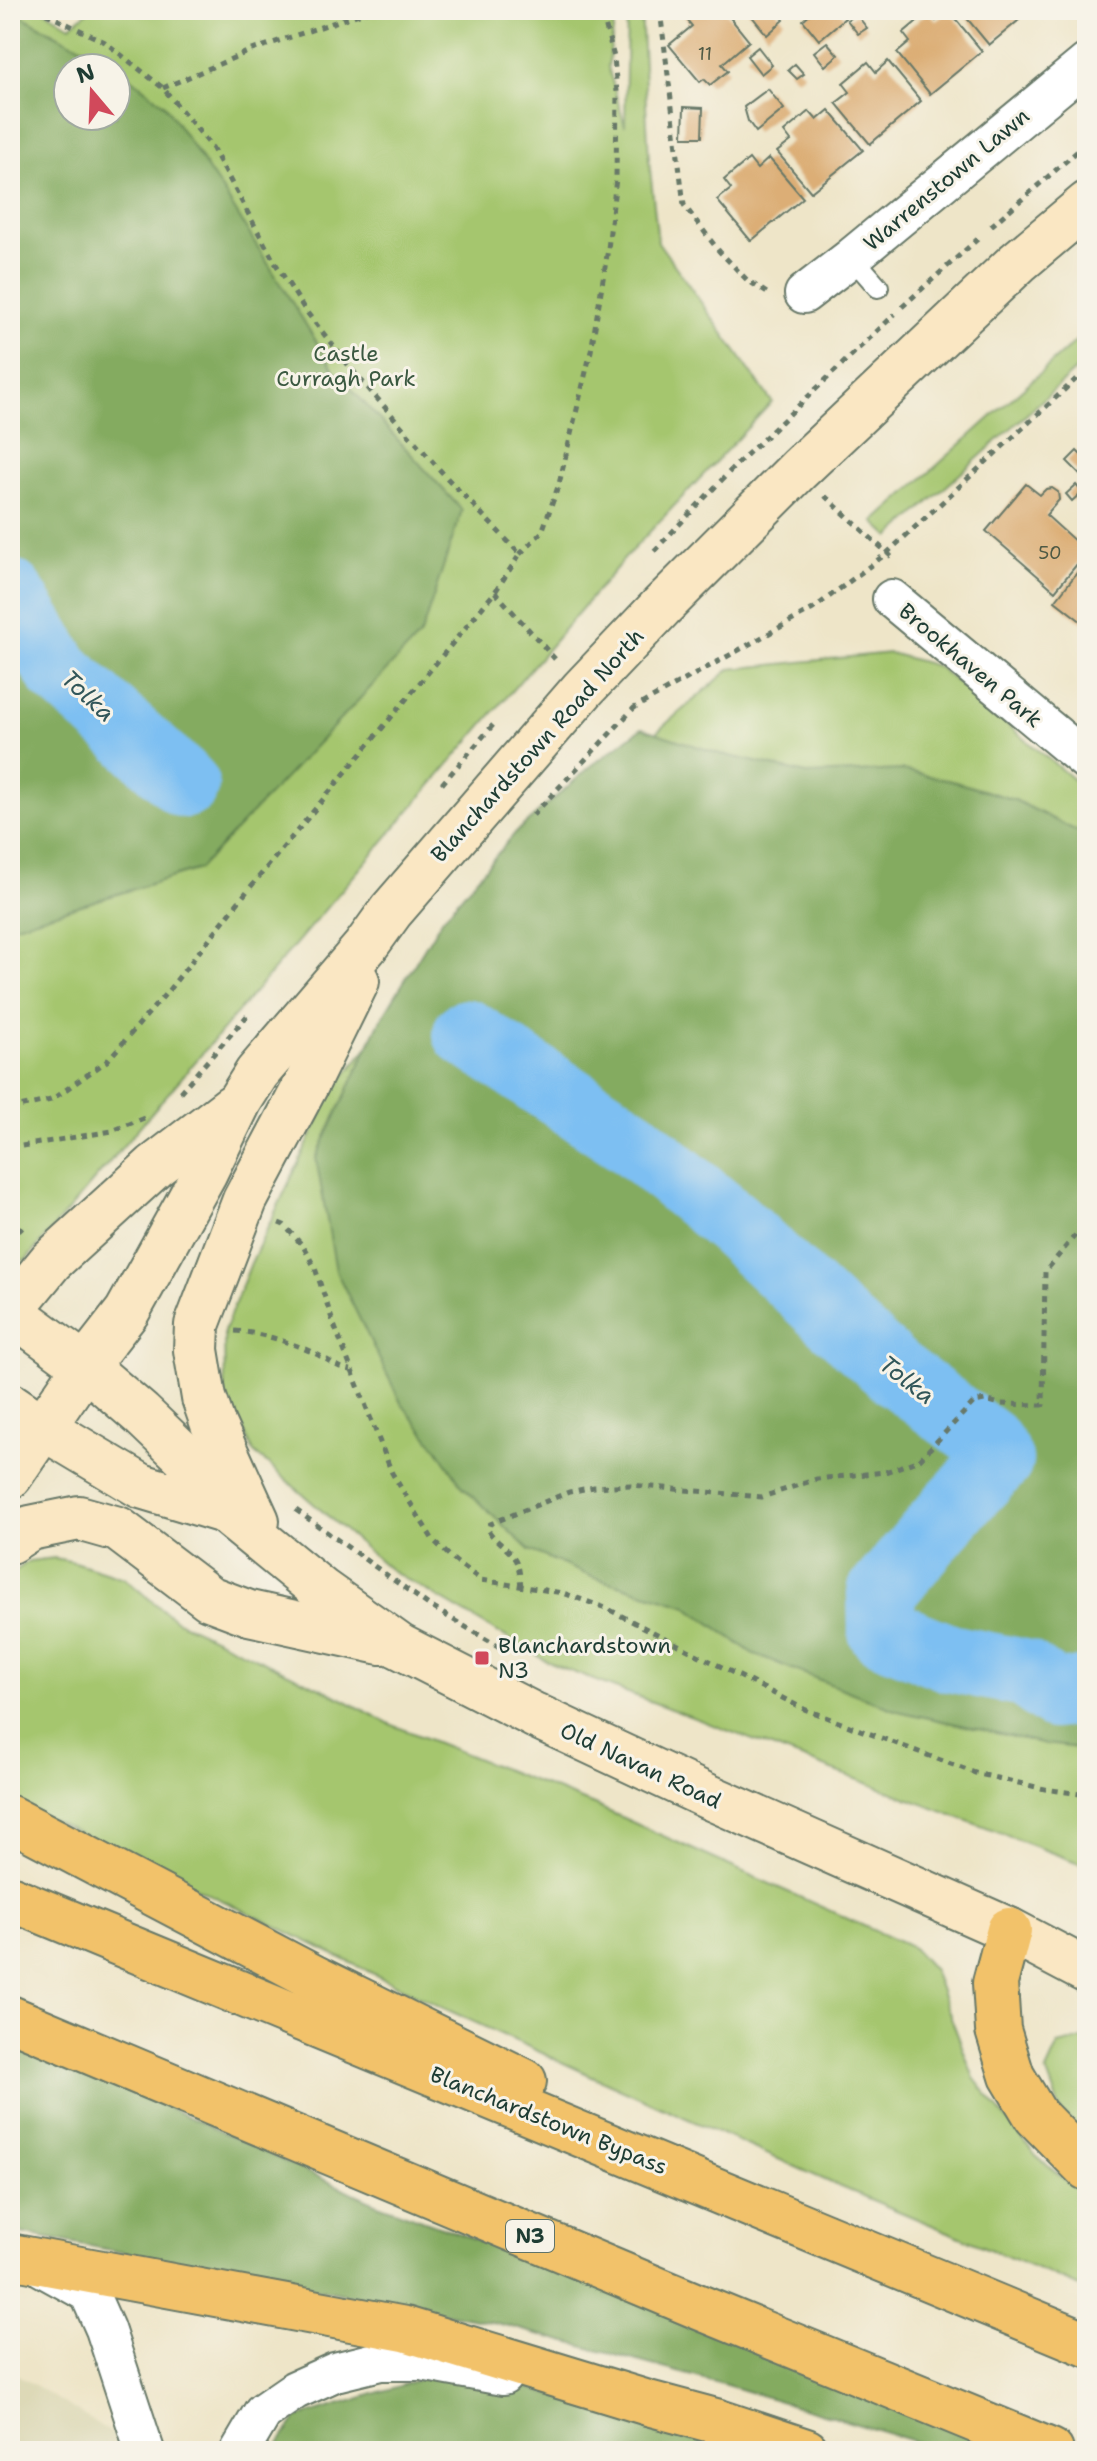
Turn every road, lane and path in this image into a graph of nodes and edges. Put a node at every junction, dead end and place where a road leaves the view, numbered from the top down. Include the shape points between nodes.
1 (38, 10) edge
2 (371, 10) edge
3 (601, 10) edge
4 (660, 10) edge
5 (1087, 63) edge
6 (163, 88) junction
7 (1087, 204) edge
8 (852, 257) junction
9 (878, 287) dead end
10 (804, 294) joint
11 (1087, 369) edge
12 (798, 471) junction
13 (887, 553) junction
14 (520, 554) junction
15 (495, 592) junction
16 (892, 599) dead end
17 (583, 689) junction
18 (1087, 761) edge
19 (528, 820) dead end
20 (391, 911) junction
21 (240, 1100) junction
22 (10, 1109) edge
23 (162, 1111) dead end
24 (10, 1148) edge
25 (245, 1200) junction
26 (1087, 1224) edge
27 (10, 1311) edge
28 (85, 1366) junction
29 (27, 1416) edge
30 (10, 1476) edge
31 (287, 1502) dead end
32 (224, 1511) junction
33 (10, 1541) edge
34 (272, 1551) junction
35 (521, 1586) junction
36 (399, 1646) junction
37 (507, 1652) dead end
38 (1087, 1795) edge
39 (10, 1818) edge
40 (10, 1898) edge
41 (1009, 1930) junction
42 (1087, 1971) edge
43 (10, 2018) edge
44 (1087, 2168) edge
45 (16, 2257) edge
46 (901, 2265) junction
47 (1087, 2344) edge
48 (648, 2403) junction
49 (145, 2451) edge
50 (240, 2451) edge
51 (806, 2451) edge
52 (1051, 2451) edge

1 - 6 path via 105,42
2 - 6 path via 252,50
3 - 14 path via 617,92 608,249 591,351 559,484 542,532
4 - 10 path via 684,205 747,280 771,295
5 - 8 street, Warrenstown Lawn
6 - 14 path via 212,147 305,310 415,442
7 - 12 street, Blanchardstown Road North via 1018,262
8 - 9 lane
8 - 10 street, Warrenstown Lawn
11 - 13 path
12 - 13 path
12 - 17 street, Blanchardstown Road North
13 - 19 path via 813,609 634,708
14 - 15 path
15 - 17 path
15 - 22 path via 107,1061 51,1100
16 - 18 street, Brookhaven Park
17 - 20 street, Blanchardstown Road North
20 - 21 street, Blanchardstown Road North
20 - 25 street
21 - 27 street via 155,1166 51,1261
21 - 28 street, Blanchardstown Road North via 127,1312
23 - 24 path via 112,1131
25 - 34 street via 197,1325 196,1350 213,1424
25 - 35 path via 284,1225 315,1268 379,1444 422,1525 481,1580
26 - 35 path via 1045,1272 1043,1405 974,1402 919,1460 885,1472 817,1479 762,1497 631,1485 569,1492 490,1524 492,1537 518,1565
27 - 28 street, Old Navan Road
28 - 29 street, Blanchardstown Road North
28 - 32 street, Old Navan Road via 186,1457
29 - 30 street, Blanchardstown Road North
29 - 32 street, Old Navan Road via 141,1486
31 - 37 path via 430,1606
32 - 34 street, Old Navan Road
33 - 36 street via 30,1528 79,1518 118,1529 209,1598 249,1613
34 - 36 street, Old Navan Road
35 - 38 path via 606,1608 804,1709 907,1749 975,1773
36 - 41 street, Old Navan Road via 707,1796
39 - 46 highway via 313,1977
40 - 46 highway, Blanchardstown Bypass
41 - 42 street, Old Navan Road
41 - 44 highway via 995,1983 998,2030 1012,2076 1036,2116
43 - 52 highway, N3
45 - 48 highway via 405,2329
45 - 49 street via 89,2293
46 - 47 highway, Blanchardstown Bypass
48 - 50 street via 422,2361 380,2361 335,2372 295,2390 263,2412
48 - 51 highway

